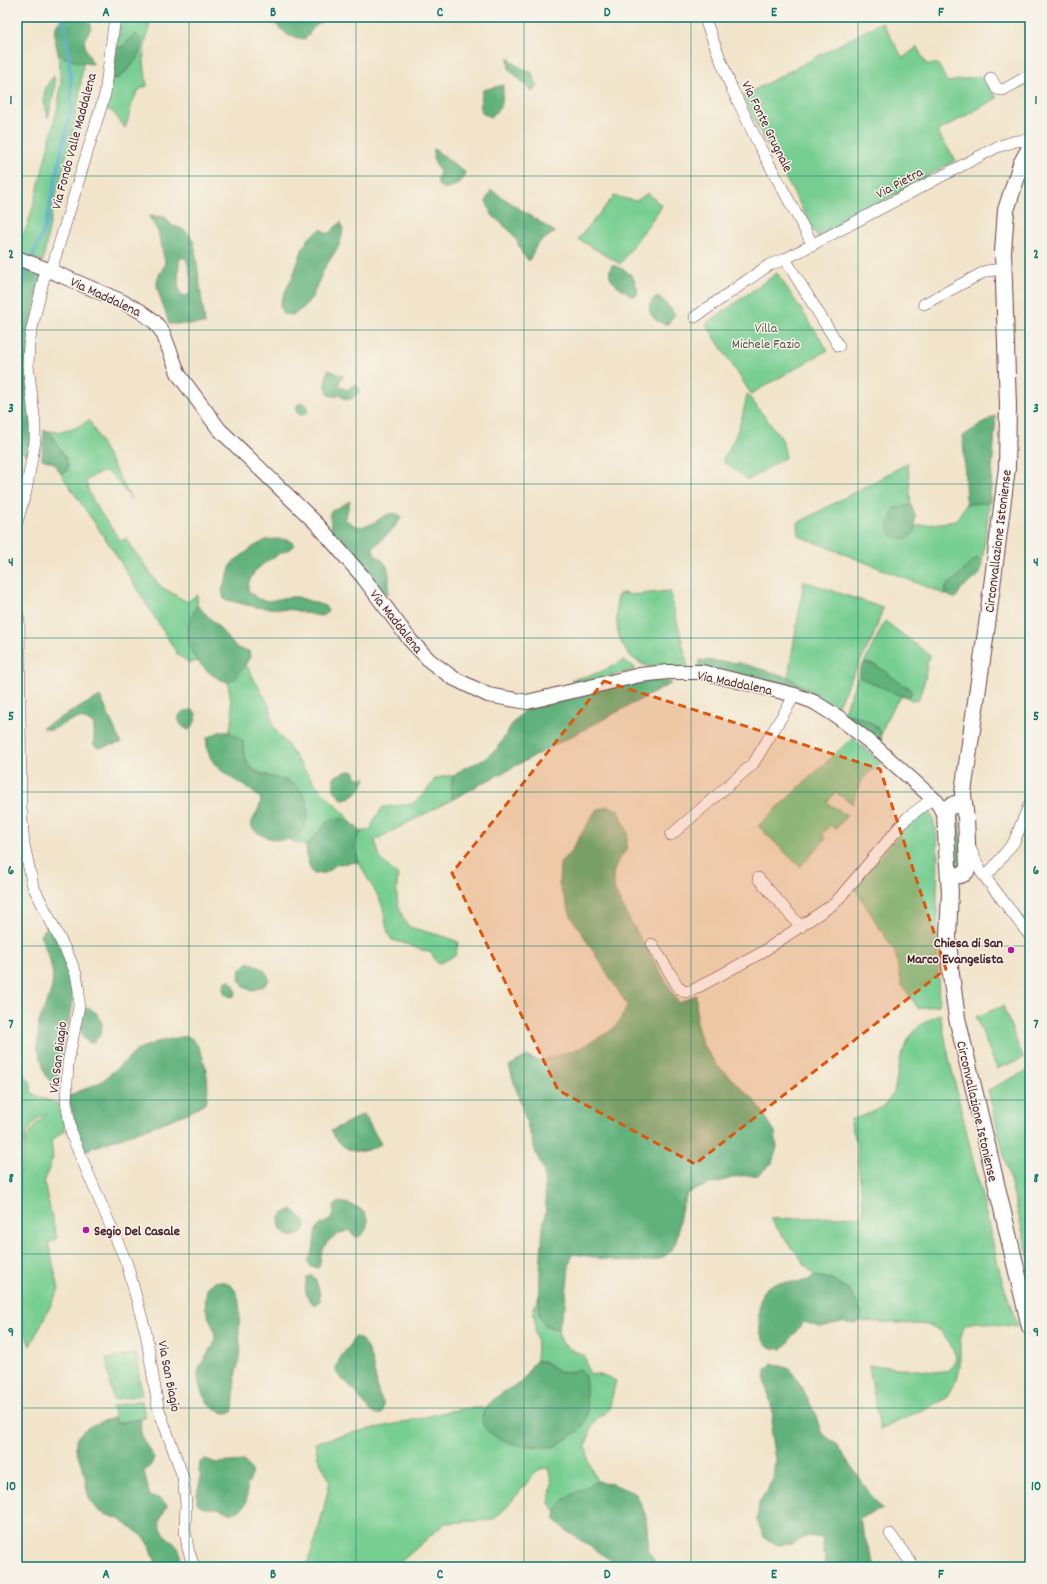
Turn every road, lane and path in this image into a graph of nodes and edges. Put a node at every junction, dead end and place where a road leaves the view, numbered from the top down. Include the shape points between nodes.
1 (115, 17) edge
2 (704, 17) edge
3 (1030, 75) edge
4 (991, 78) dead end
5 (1030, 140) edge
6 (1030, 148) edge
7 (813, 245) junction
8 (18, 259) edge
9 (785, 260) junction
10 (47, 269) junction
11 (1004, 269) junction
12 (924, 304) dead end
13 (695, 317) dead end
14 (839, 346) dead end
15 (17, 522) edge
16 (17, 613) edge
17 (795, 696) junction
18 (1030, 803) edge
19 (948, 804) junction
20 (671, 835) dead end
21 (968, 872) junction
22 (758, 878) dead end
23 (801, 927) junction
24 (1030, 936) edge
25 (652, 944) dead end
26 (1030, 1327) edge
27 (890, 1534) dead end
28 (194, 1567) edge
29 (914, 1567) edge

1 - 10 street, Via Fondo Valle Maddalena via 105,94
2 - 7 street, Via Fonte Grugnale via 732,88 761,149
3 - 4 street via 1002,90 997,89
5 - 7 street, Via Pietra via 997,147
6 - 11 main road, Circonvallazione Istoniense via 1021,164 1006,210
7 - 9 street, Via Pietra
8 - 10 street, Via Maddalena
9 - 13 street, Via Pietra via 769,265
9 - 14 street
10 - 15 street via 29,344 28,365 35,441 26,491
10 - 17 street, Via Maddalena via 121,301 154,321 163,333 179,375 219,428 317,524 363,577 410,640 430,661 453,678 488,695 527,702 640,675 668,672 702,672
11 - 12 street via 986,271
11 - 19 main road, Circonvallazione Istoniense via 1007,468 964,785
16 - 28 street, Via San Biagio via 24,846 33,886 70,959 79,991 79,1006 68,1062 66,1101 72,1136 126,1264 136,1297 146,1333 158,1407 183,1477 185,1530
17 - 19 street, Via Maddalena via 814,702 841,719
17 - 20 street via 753,764
18 - 21 street via 1014,842
19 - 21 main road via 968,838
19 - 21 main road via 945,820
19 - 23 street via 907,818 835,902
21 - 24 street
21 - 26 main road, Circonvallazione Istoniense via 950,892 950,967 957,1018
22 - 23 street
23 - 25 street via 761,953 685,992 679,988
27 - 29 street

